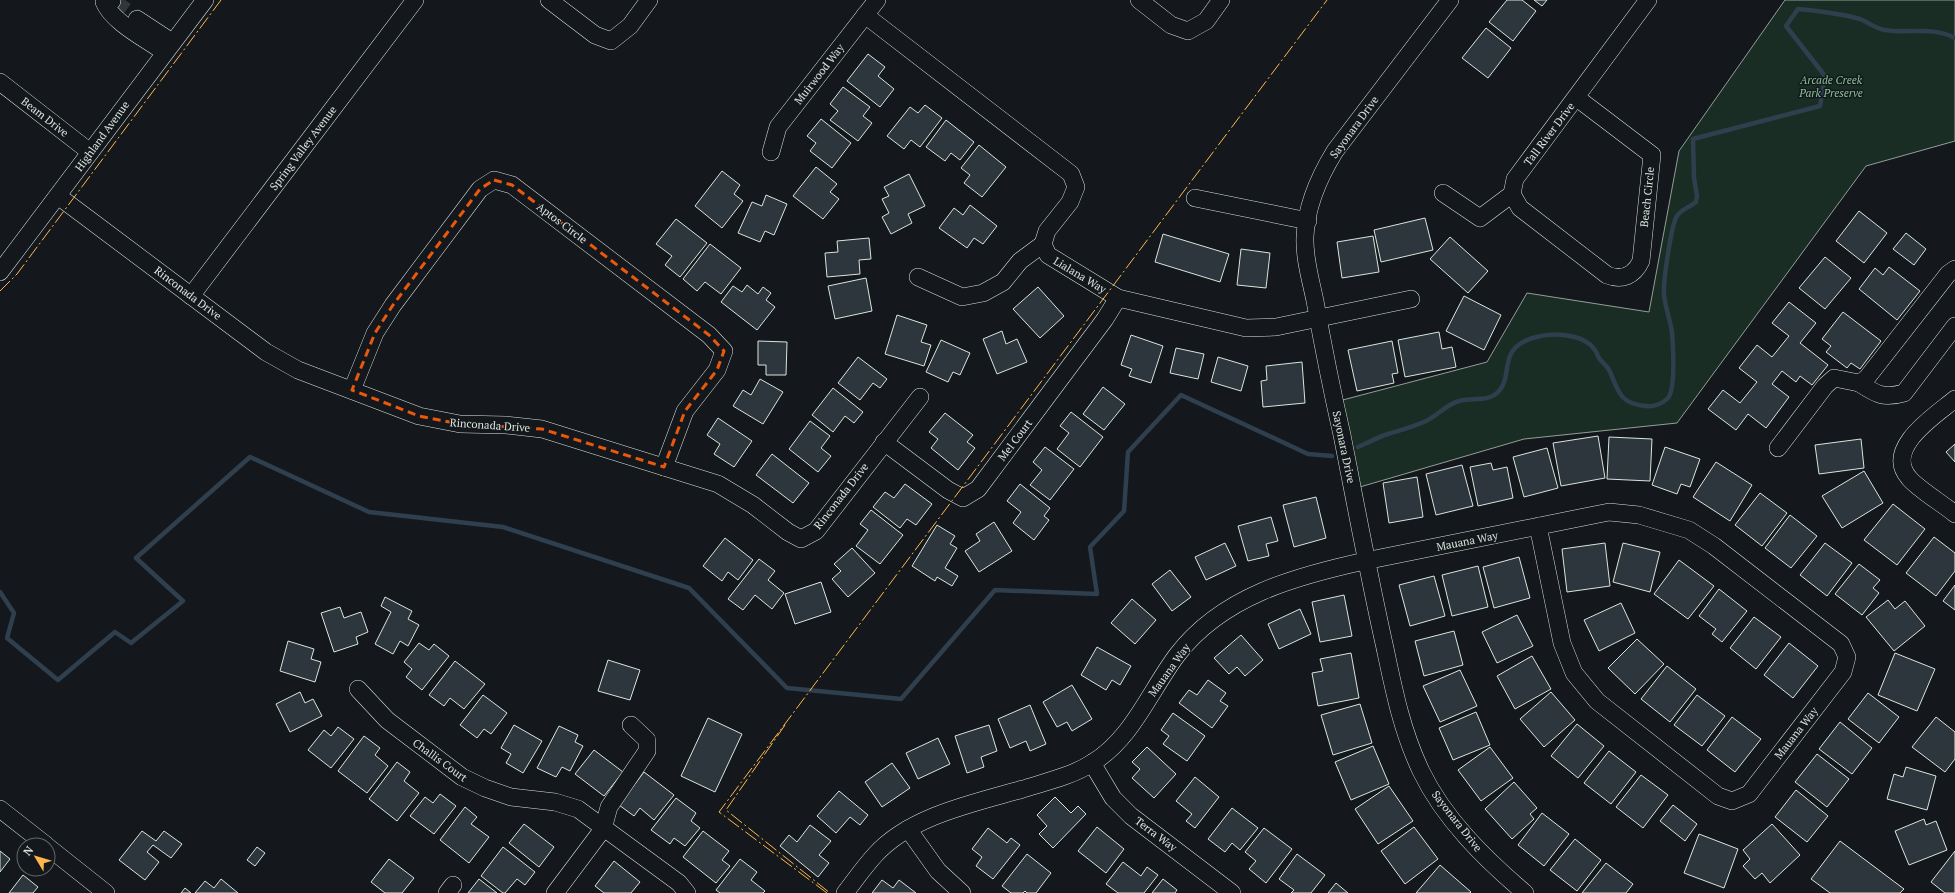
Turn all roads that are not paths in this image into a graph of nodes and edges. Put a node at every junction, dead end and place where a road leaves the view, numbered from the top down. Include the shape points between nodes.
1 (204, 0) edge
2 (415, 0) edge
3 (549, 0) edge
4 (649, 0) edge
5 (877, 0) edge
6 (1139, 0) edge
7 (1221, 0) edge
8 (1450, 0) edge
9 (1648, 0) edge
10 (108, 2) dead end
11 (865, 15) junction
12 (137, 18) tunnel mouth
13 (168, 47) junction
14 (0, 82) edge
15 (1577, 98) junction
16 (90, 152) junction
17 (771, 152) dead end
18 (1443, 193) dead end
19 (1512, 194) junction
20 (58, 196) junction
21 (1195, 198) dead end
22 (1308, 221) junction
23 (1043, 244) junction
24 (0, 272) edge
25 (1953, 274) edge
26 (918, 277) dead end
27 (191, 296) junction
28 (1118, 298) junction
29 (1411, 299) dead end
30 (1318, 319) junction
31 (1955, 326) edge
32 (1859, 383) junction
33 (352, 390) junction
34 (920, 397) dead end
35 (1955, 399) edge
36 (884, 442) junction
37 (1778, 448) dead end
38 (664, 467) junction
39 (1955, 514) edge
40 (1538, 526) junction
41 (1365, 561) junction
42 (358, 689) dead end
43 (631, 725) dead end
44 (1092, 763) junction
45 (0, 809) edge
46 (603, 829) junction
47 (908, 829) junction
48 (36, 837) edge
49 (56, 853) edge
50 (106, 893) edge
51 (555, 893) edge
52 (687, 893) edge
53 (845, 893) edge
54 (962, 893) edge
55 (1232, 893) edge
56 (1525, 893) edge

1 - 13 street, Highland Avenue
2 - 27 street, Spring Valley Avenue
3 - 4 street via 595,35 611,41 630,26
5 - 11 street, Muirwood Way
6 - 7 street via 1172,25 1188,31 1206,21
8 - 22 street, Sayonara Drive via 1335,151 1322,174 1310,205
9 - 15 street, Tall River Drive
10 - 13 street via 107,9 117,18
11 - 17 street, Muirwood Way via 778,127
11 - 23 street via 1072,174 1076,187 1070,202 1047,231
12 - 13 street
13 - 16 street, Highland Avenue
14 - 16 street, Beam Drive
15 - 19 street, Tall River Drive via 1515,179
15 - 19 street, Beach Circle via 1652,155 1641,261 1637,269 1624,277 1615,278 1607,275 1520,208
16 - 20 street, Highland Avenue
18 - 19 street via 1480,218
20 - 24 street, Highland Avenue
20 - 27 street, Rinconada Drive
21 - 22 street
22 - 30 street, Sayonara Drive via 1305,238
23 - 26 street via 1020,261 1002,282 983,293 962,297
23 - 28 street, Lialana Way via 1048,255
25 - 32 street via 1866,379
27 - 33 street, Rinconada Drive via 266,352 298,370
28 - 30 street, Lialana Way via 1246,328 1276,327
28 - 36 street, Mel Court via 978,489 963,498 948,490
29 - 30 street, Lialana Way
30 - 41 street, Sayonara Drive
31 - 32 street via 1904,393 1892,396 1879,395
32 - 37 street via 1834,378 1825,386
33 - 38 street, Rinconada Drive via 418,416 460,424 542,429
33 - 38 street, Aptos Circle via 375,333 393,305 480,189 494,180 512,185 709,335 724,351 717,370 685,410
34 - 36 street, Rinconada Drive
35 - 39 street via 1913,434 1904,450 1902,464 1908,477
36 - 38 street, Rinconada Drive via 816,531 801,539 718,484
40 - 40 street, Mauana Way via 1610,512 1639,515 1689,530 1714,546 1841,644 1847,657 1843,672 1749,794 1732,801 1718,796 1597,701 1574,673 1562,644
40 - 41 street, Mauana Way
41 - 44 street, Mauana Way via 1308,574 1260,592 1226,610 1200,629 1177,655 1132,723 1114,745
41 - 56 street, Sayonara Drive via 1403,729 1421,772 1462,832 1495,868
42 - 46 street, Challis Court via 387,720 462,777 512,797 554,802 578,810
43 - 46 street via 647,740 647,751 609,807
44 - 47 street, Mauana Way via 1055,779 949,811
44 - 55 street, Terra Way via 1113,798 1132,816
45 - 48 street
46 - 51 street
46 - 52 street, Challis Court via 679,883
47 - 53 street, Mauana Way via 875,855
47 - 54 street via 938,871
49 - 50 street

